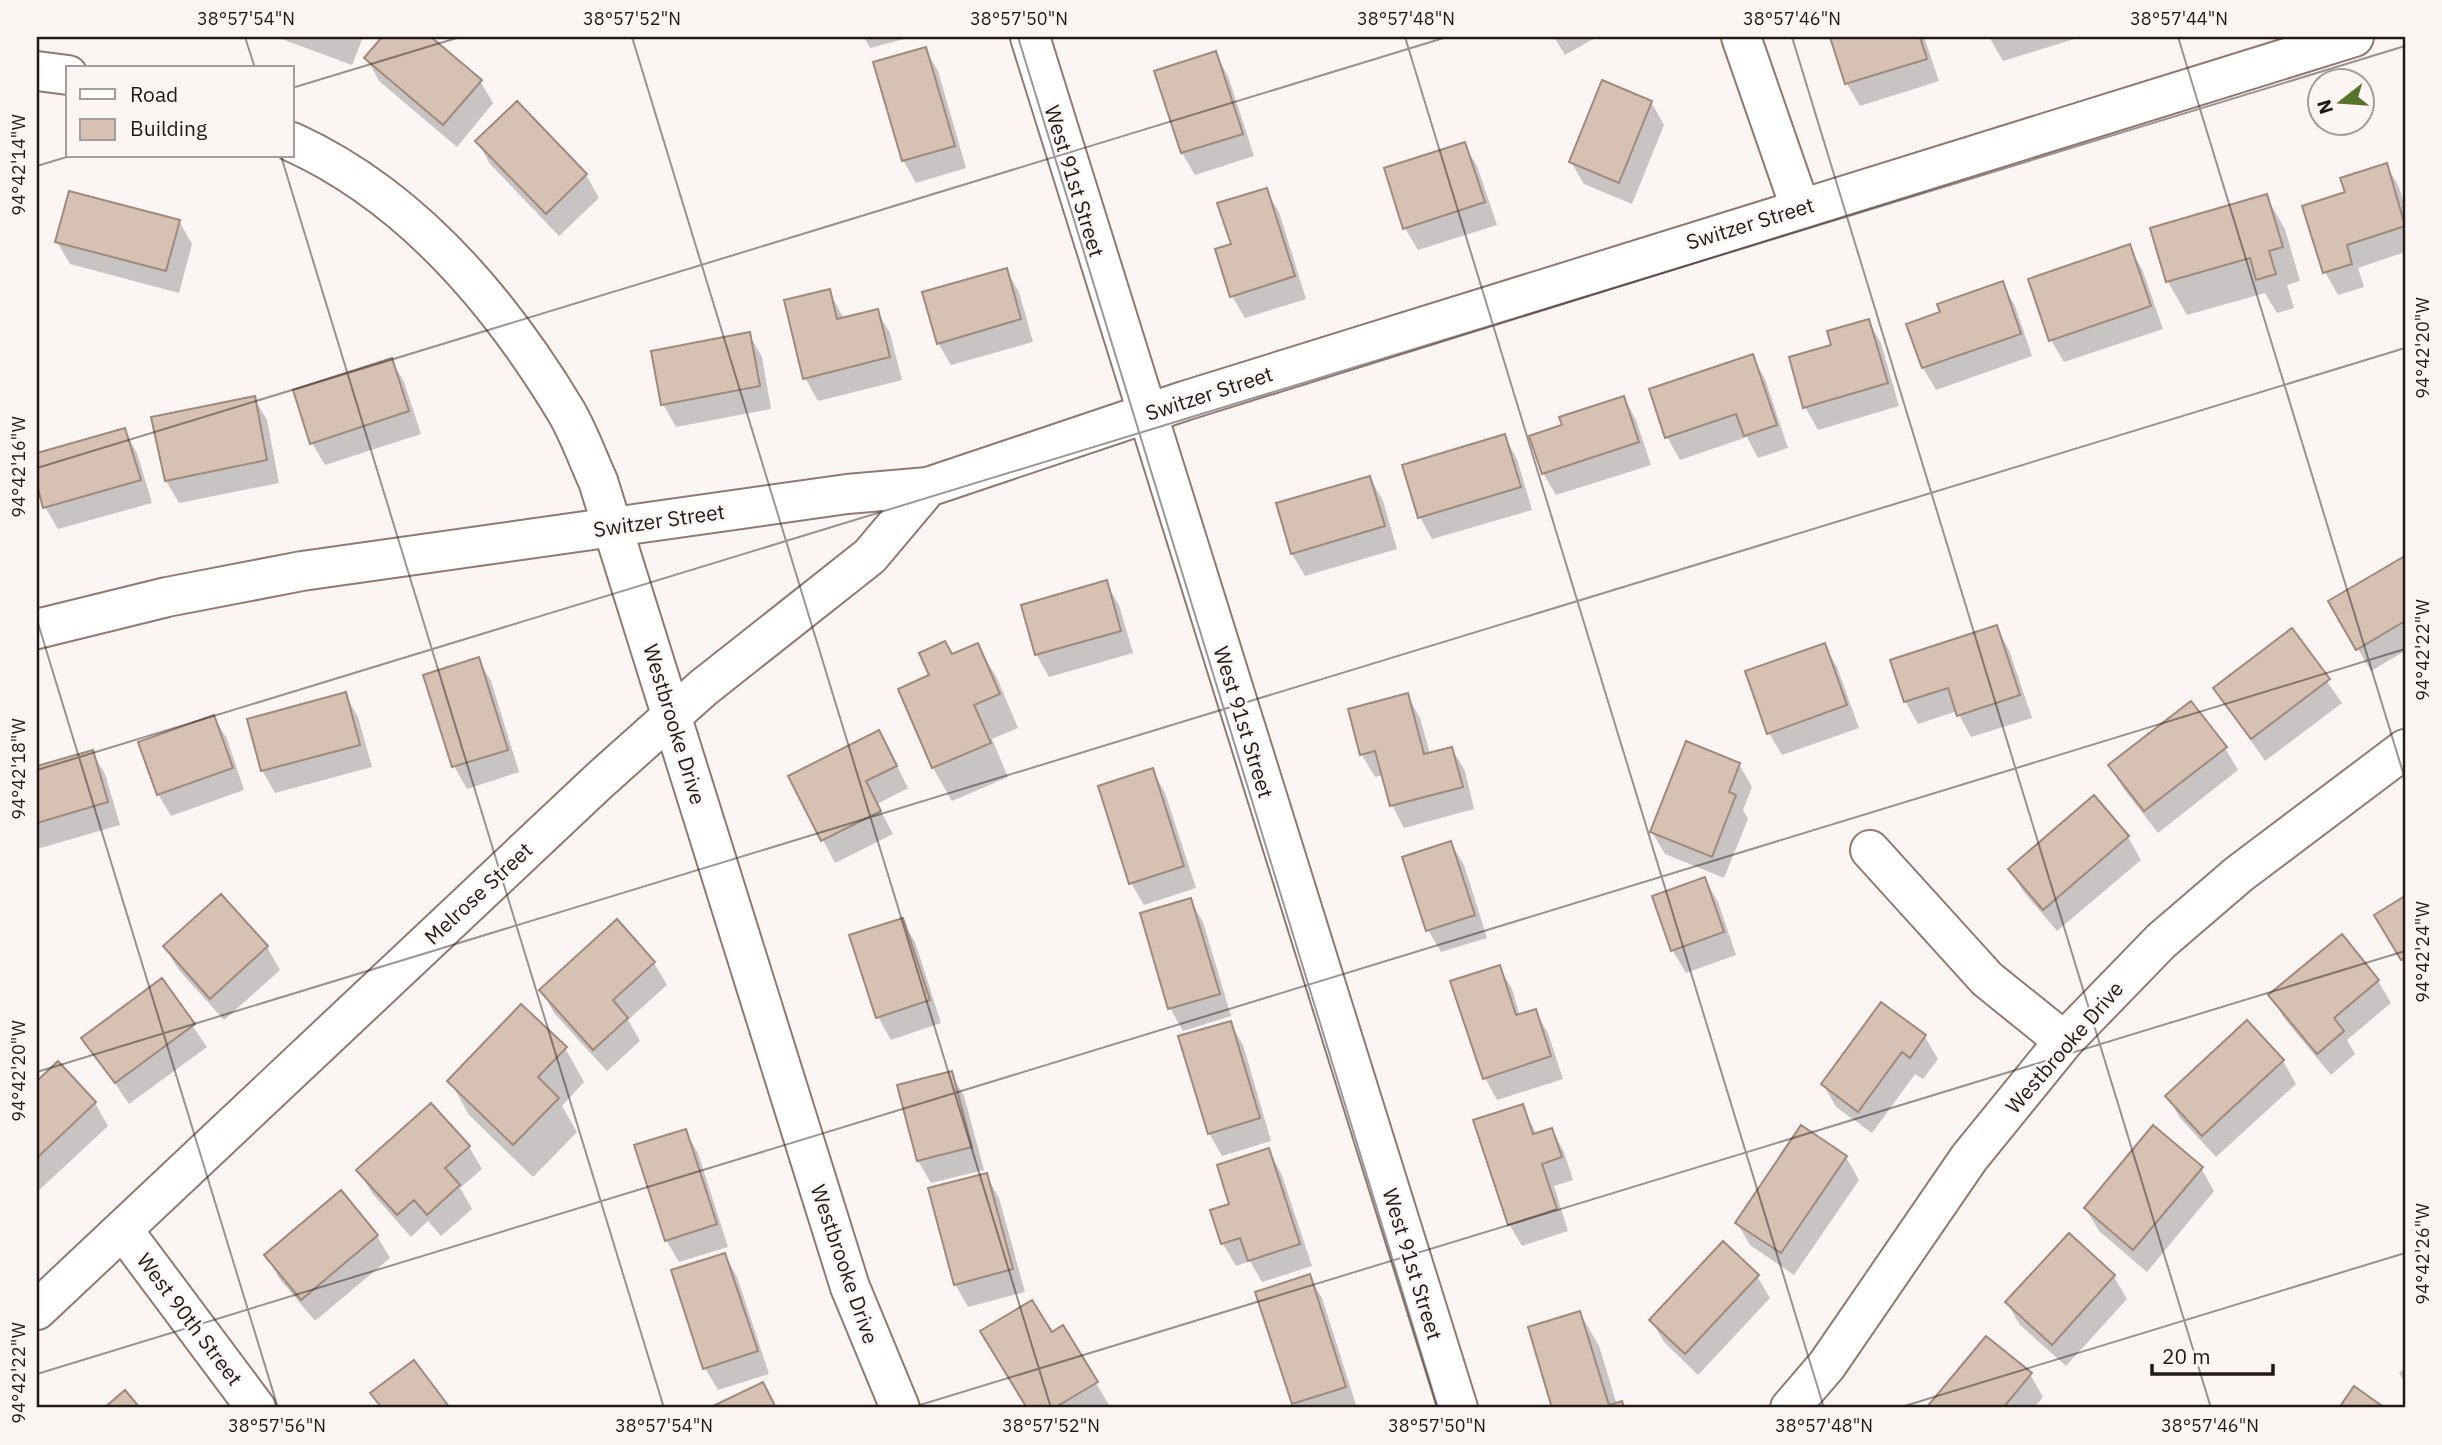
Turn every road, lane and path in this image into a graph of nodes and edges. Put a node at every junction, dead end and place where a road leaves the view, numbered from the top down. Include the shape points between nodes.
1 (1030, 37) edge
2 (1741, 37) edge
3 (2354, 37) edge
4 (37, 71) edge
5 (66, 75) edge
6 (294, 143) edge
7 (1800, 207) junction
8 (1147, 413) junction
9 (928, 487) junction
10 (613, 527) junction
11 (37, 629) edge
12 (673, 717) junction
13 (2405, 749) edge
14 (1870, 850) dead end
15 (2064, 1041) junction
16 (123, 1230) junction
17 (37, 1310) edge
18 (256, 1408) edge
19 (900, 1408) edge
20 (1458, 1408) edge
21 (1790, 1408) edge

1 - 8 street, West 91st Street
2 - 7 street
3 - 7 street, Switzer Street
4 - 5 street
6 - 10 street, Westbrooke Drive via 390,202 459,265 516,334 568,415
7 - 8 street, Switzer Street
8 - 9 street, Switzer Street
8 - 20 street, West 91st Street
9 - 10 street, Switzer Street
9 - 12 street, Melrose Street via 870,556
10 - 11 street, Switzer Street via 302,571
10 - 12 street, Westbrooke Drive
12 - 16 street, Melrose Street via 600,779
12 - 19 street, Westbrooke Drive via 850,1287
13 - 15 street, Westbrooke Drive via 2239,874 2161,941
14 - 15 street via 1987,979
15 - 21 street, Westbrooke Drive via 1945,1191 1827,1364
16 - 17 street, Melrose Street
16 - 18 street, West 90th Street

